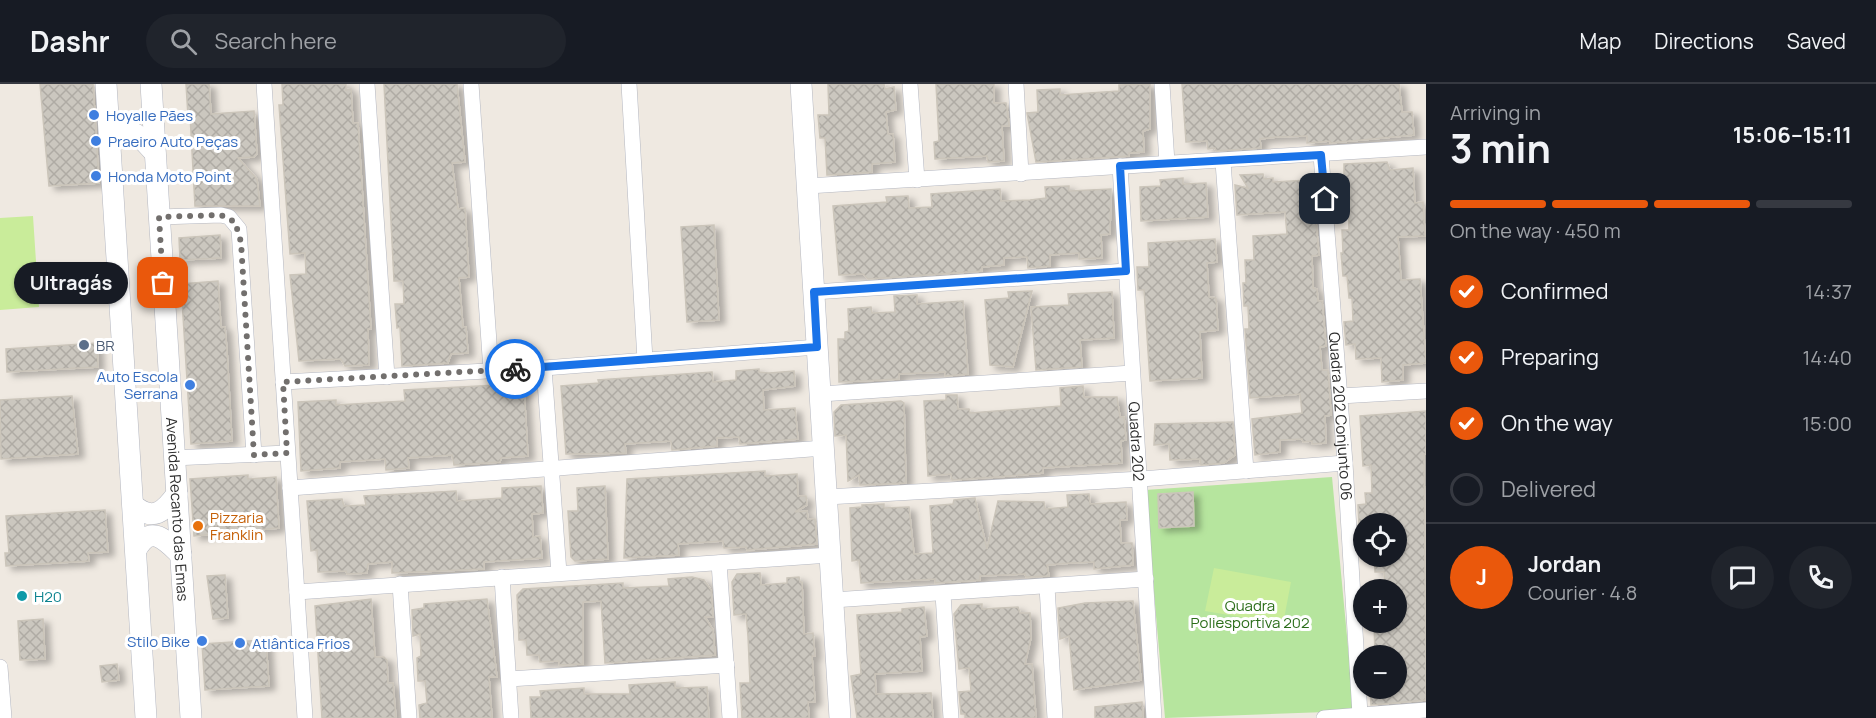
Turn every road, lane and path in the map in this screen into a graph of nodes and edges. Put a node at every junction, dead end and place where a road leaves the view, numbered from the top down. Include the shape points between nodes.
1 (106, 84) edge
2 (151, 84) edge
3 (264, 84) edge
4 (367, 84) edge
5 (471, 84) edge
6 (629, 84) edge
7 (801, 84) edge
8 (910, 84) edge
9 (1016, 84) edge
10 (1162, 84) edge
11 (109, 141) junction
12 (1426, 147) edge
13 (155, 153) junction
14 (1321, 155) junction
15 (1222, 162) junction
16 (1167, 163) junction
17 (1120, 166) junction
18 (1021, 174) junction
19 (916, 180) junction
20 (808, 186) junction
21 (159, 217) junction
22 (1126, 271) junction
23 (814, 292) junction
24 (817, 347) junction
25 (645, 360) junction
26 (544, 368) junction
27 (491, 371) junction
28 (1132, 373) junction
29 (387, 376) junction
30 (283, 382) junction
31 (1426, 391) edge
32 (821, 394) junction
33 (1340, 396) junction
34 (824, 448) junction
35 (287, 453) junction
36 (254, 455) junction
37 (173, 458) junction
38 (1345, 463) junction
39 (551, 467) junction
40 (1246, 471) junction
41 (1141, 479) junction
42 (290, 488) junction
43 (177, 494) junction
44 (827, 497) junction
45 (133, 504) junction
46 (136, 550) junction
47 (181, 555) junction
48 (830, 555) junction
49 (719, 563) junction
50 (559, 573) junction
51 (502, 577) junction
52 (1146, 579) junction
53 (400, 584) junction
54 (1047, 587) junction
55 (297, 592) junction
56 (943, 594) junction
57 (833, 600) junction
58 (727, 665) junction
59 (0, 667) edge
60 (509, 679) junction
61 (1426, 710) edge
62 (1360, 715) junction
63 (4, 718) edge
64 (146, 718) edge
65 (191, 718) edge
66 (305, 718) edge
67 (409, 718) edge
68 (511, 718) edge
69 (730, 718) edge
70 (840, 718) edge
71 (951, 718) edge
72 (1055, 718) edge
73 (1154, 718) edge
74 (1324, 718) edge

1 - 11 main road
2 - 13 main road, Avenida Recanto das Emas
3 - 30 street
4 - 29 street
5 - 27 street
6 - 25 street
7 - 20 main road
8 - 19 street
9 - 18 street
10 - 16 street
11 - 13 main road via 118,133 129,131
11 - 45 main road
12 - 14 street
13 - 21 main road, Avenida Recanto das Emas
14 - 15 street
14 - 33 street, Quadra 202 Conjunto 06
15 - 16 street
15 - 40 street
16 - 17 street
17 - 18 street
17 - 22 street, Quadra 202
18 - 19 street
19 - 20 street
20 - 23 main road
21 - 36 street via 221,215 229,217 238,229
21 - 37 main road, Avenida Recanto das Emas
22 - 23 street
22 - 28 street, Quadra 202
23 - 24 main road
24 - 25 street
24 - 32 main road
25 - 26 street
26 - 27 street
26 - 39 street
27 - 29 street
28 - 32 street
28 - 41 street, Quadra 202
29 - 30 street
30 - 35 street
31 - 33 street
32 - 34 main road
33 - 38 street, Quadra 202 Conjunto 06
34 - 39 street
34 - 44 main road
35 - 36 street
35 - 42 street
36 - 37 street
37 - 43 main road, Avenida Recanto das Emas
38 - 40 street
38 - 62 street, Quadra 202 Conjunto 06
39 - 42 street
39 - 50 street
40 - 41 street
41 - 44 street
41 - 52 street, Quadra 202
42 - 55 street
43 - 45 main road via 165,510 158,512 141,512
43 - 47 main road, Avenida Recanto das Emas
44 - 48 main road
45 - 46 main road
46 - 47 main road via 142,540 153,535 162,537
46 - 64 main road
47 - 65 main road, Avenida Recanto das Emas
48 - 49 street
48 - 57 main road
49 - 50 street
49 - 58 street
50 - 51 street
51 - 53 street
51 - 60 street
52 - 54 street
52 - 73 street, Quadra 202
53 - 55 street
53 - 67 street
54 - 56 street
54 - 72 street
55 - 66 street
56 - 57 street
56 - 71 street
57 - 70 main road
58 - 60 street
58 - 69 street
59 - 63 street
60 - 68 street
61 - 62 street
62 - 74 street

